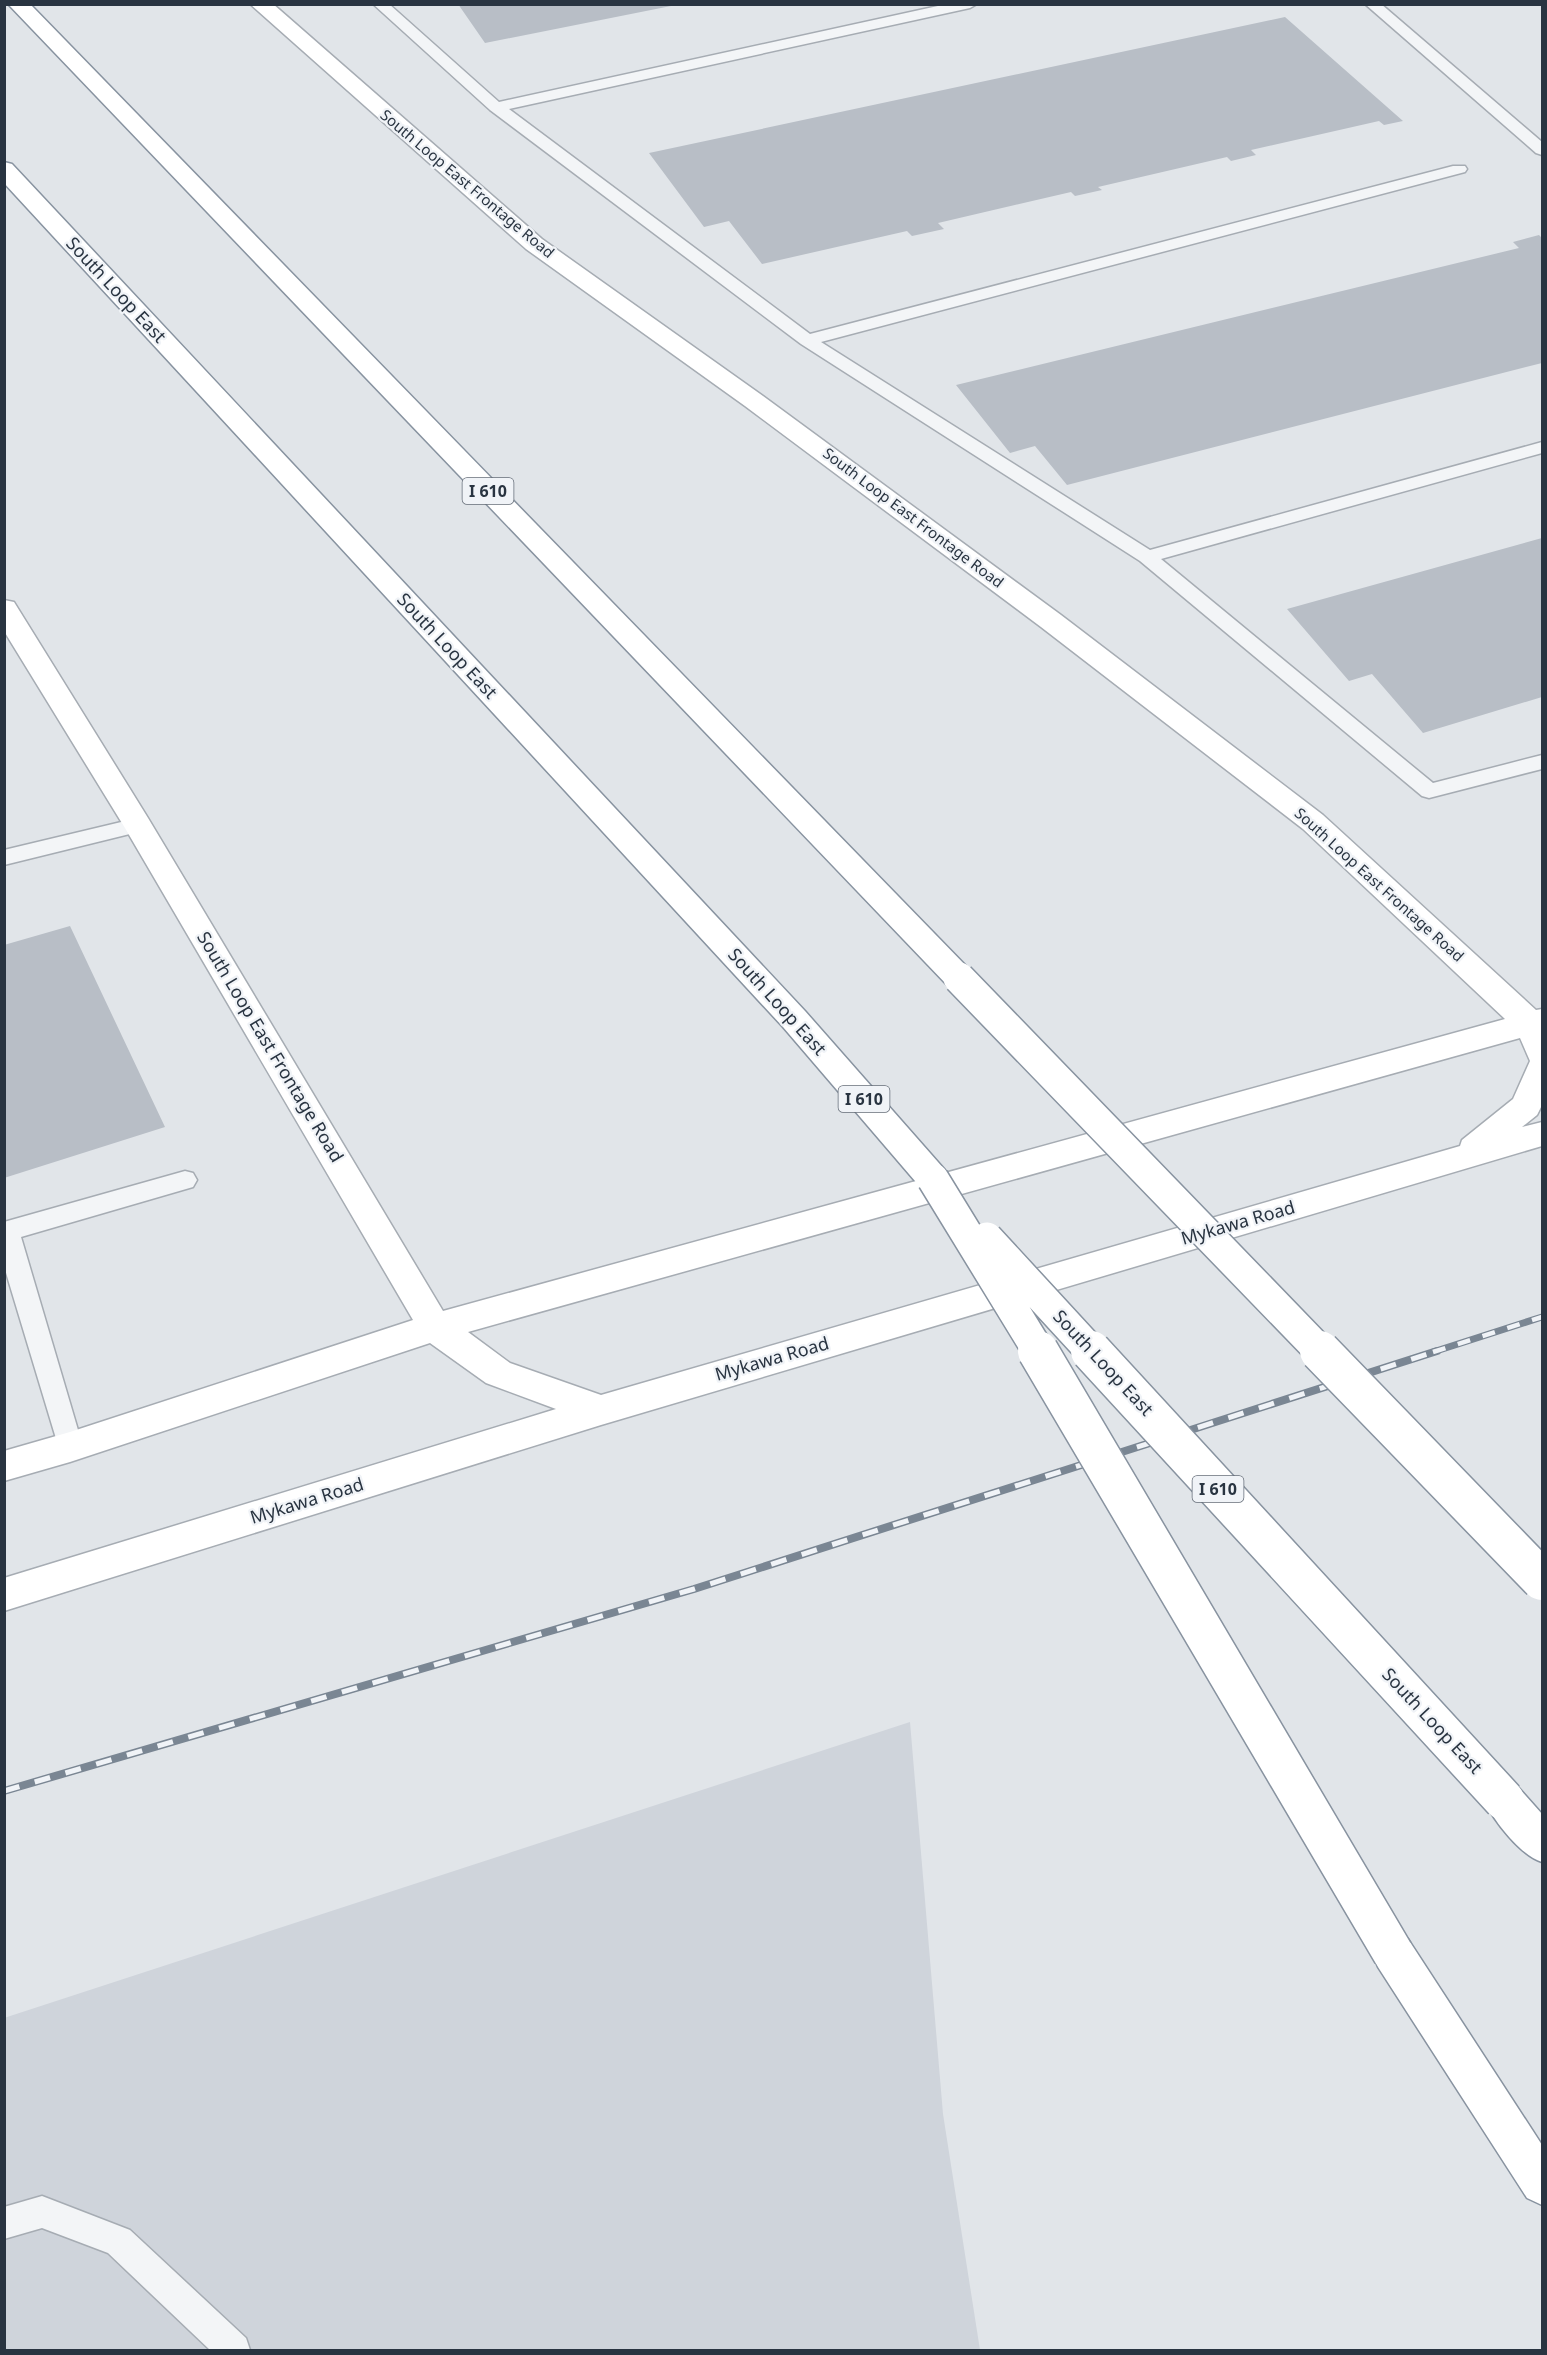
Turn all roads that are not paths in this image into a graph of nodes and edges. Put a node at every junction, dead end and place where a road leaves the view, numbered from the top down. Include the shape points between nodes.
1 (18, 4) edge
2 (260, 4) edge
3 (380, 4) edge
4 (970, 4) edge
5 (1372, 4) edge
6 (496, 107) junction
7 (1542, 150) edge
8 (4, 169) edge
9 (1459, 169) dead end
10 (807, 340) junction
11 (1542, 447) edge
12 (1147, 557) junction
13 (4, 608) edge
14 (1542, 762) edge
15 (138, 825) junction
16 (4, 858) edge
17 (1536, 1022) edge
18 (1542, 1054) edge
19 (1542, 1068) edge
20 (1542, 1134) edge
21 (1466, 1156) junction
22 (933, 1179) junction
23 (185, 1180) dead end
24 (6, 1232) edge
25 (435, 1328) junction
26 (601, 1410) junction
27 (70, 1447) junction
28 (4, 1466) edge
29 (1542, 1580) edge
30 (4, 1595) edge
31 (1542, 1843) edge
32 (1542, 2183) edge
33 (4, 2223) edge
34 (234, 2350) edge

1 - 29 main road, I 610, bridge
2 - 17 main road, South Loop East Frontage Road via 534,244 1051,621 1313,822
3 - 6 lane
4 - 6 lane
5 - 7 lane
6 - 10 lane
8 - 22 main road, South Loop East / I 610 via 794,1019
9 - 10 lane
10 - 12 lane
11 - 12 lane
12 - 14 lane via 1429,791
13 - 15 main road, South Loop East Frontage Road
15 - 16 lane
15 - 25 main road, South Loop East Frontage Road
17 - 18 main road, South Loop East Frontage Road
17 - 25 main road
19 - 21 main road via 1526,1106
20 - 21 main road, Mykawa Road
21 - 26 main road, Mykawa Road
22 - 31 main road, South Loop East / I 610, bridge
22 - 32 main road, bridge via 1393,1953
23 - 24 lane
24 - 27 lane
25 - 26 main road, South Loop East Frontage Road via 498,1373
25 - 27 main road
26 - 30 main road, Mykawa Road
27 - 28 main road
33 - 34 lane via 42,2212 119,2241

